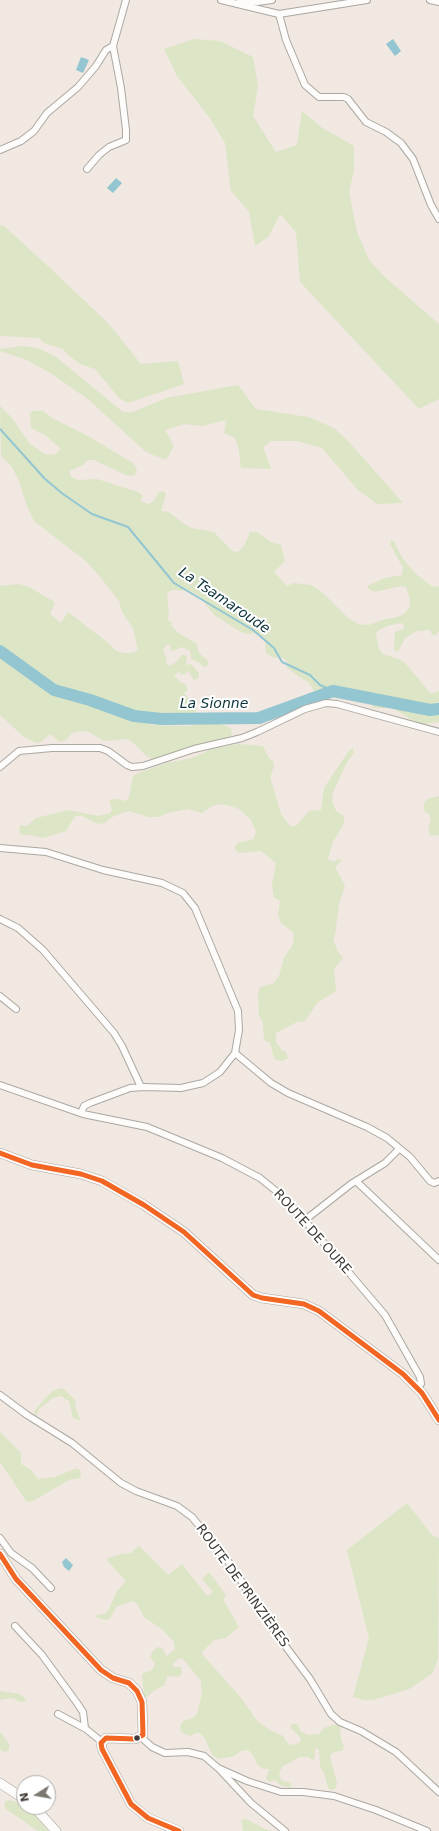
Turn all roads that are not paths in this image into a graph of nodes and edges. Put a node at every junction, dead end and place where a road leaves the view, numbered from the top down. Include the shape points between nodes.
1 (126, 0) edge
2 (221, 0) edge
3 (272, 0) edge
4 (367, 0) edge
5 (430, 0) edge
6 (439, 2) edge
7 (236, 3) junction
8 (279, 14) junction
9 (114, 46) junction
10 (0, 150) edge
11 (87, 169) dead end
12 (439, 218) edge
13 (439, 732) edge
14 (0, 767) edge
15 (0, 848) edge
16 (0, 919) edge
17 (0, 996) edge
18 (16, 1009) dead end
19 (235, 1053) junction
20 (0, 1085) edge
21 (141, 1087) junction
22 (81, 1113) junction
23 (400, 1149) junction
24 (0, 1153) edge
25 (356, 1181) junction
26 (439, 1181) edge
27 (305, 1220) junction
28 (439, 1260) edge
29 (417, 1388) junction
30 (0, 1395) edge
31 (439, 1420) edge
32 (0, 1538) edge
33 (0, 1554) edge
34 (51, 1588) dead end
35 (15, 1626) dead end
36 (58, 1714) dead end
37 (85, 1728) junction
38 (141, 1737) junction
39 (102, 1742) junction
40 (218, 1768) junction
41 (0, 1783) edge
42 (439, 1792) edge
43 (16, 1794) edge
44 (41, 1815) edge
45 (56, 1831) edge
46 (179, 1831) edge
47 (285, 1831) edge
48 (427, 1831) edge

1 - 9 street
2 - 7 street
3 - 7 street
4 - 8 street
5 - 6 street
7 - 8 street
8 - 12 street via 286,40 305,85 319,97 348,99 366,122 401,143 413,159
9 - 10 street via 106,50 78,87 47,113 34,131 21,141
9 - 11 street via 126,140 109,147
13 - 14 street via 326,703 305,709 242,738 194,749 137,767 127,765 100,748 52,748 19,752
15 - 19 street via 46,852 103,870 162,883 183,893 195,908 238,1011
16 - 21 street via 18,928 34,942 104,1021 122,1046
17 - 18 street
19 - 21 street via 218,1074 195,1086
19 - 23 street via 271,1083 367,1127
20 - 22 street, ROUTE DE OURE
21 - 22 street via 107,1096 84,1106
22 - 27 street, ROUTE DE OURE via 146,1127 222,1158 260,1178
23 - 25 street
23 - 26 street via 430,1181
24 - 29 street via 32,1165 91,1177 130,1196 184,1232 250,1293 262,1298 304,1304 319,1312 394,1366
25 - 27 street
25 - 28 street
27 - 29 street, ROUTE DE OURE via 385,1315 420,1377 421,1384
29 - 31 street
30 - 42 street, ROUTE DE PRINZIÈRES via 72,1443 124,1485 173,1504 188,1513 231,1566 331,1714 340,1722 396,1752
32 - 34 street via 11,1553 32,1568
33 - 38 street via 16,1579 101,1670 134,1688 142,1702
35 - 37 street via 42,1655 77,1703 83,1712
36 - 37 street
37 - 39 street
38 - 39 street via 108,1738
38 - 40 street via 152,1747 165,1753 188,1752 204,1756
39 - 46 street via 102,1751 131,1804 154,1821
40 - 47 street via 251,1803
40 - 48 street via 281,1792 334,1796
41 - 43 street
44 - 45 street

